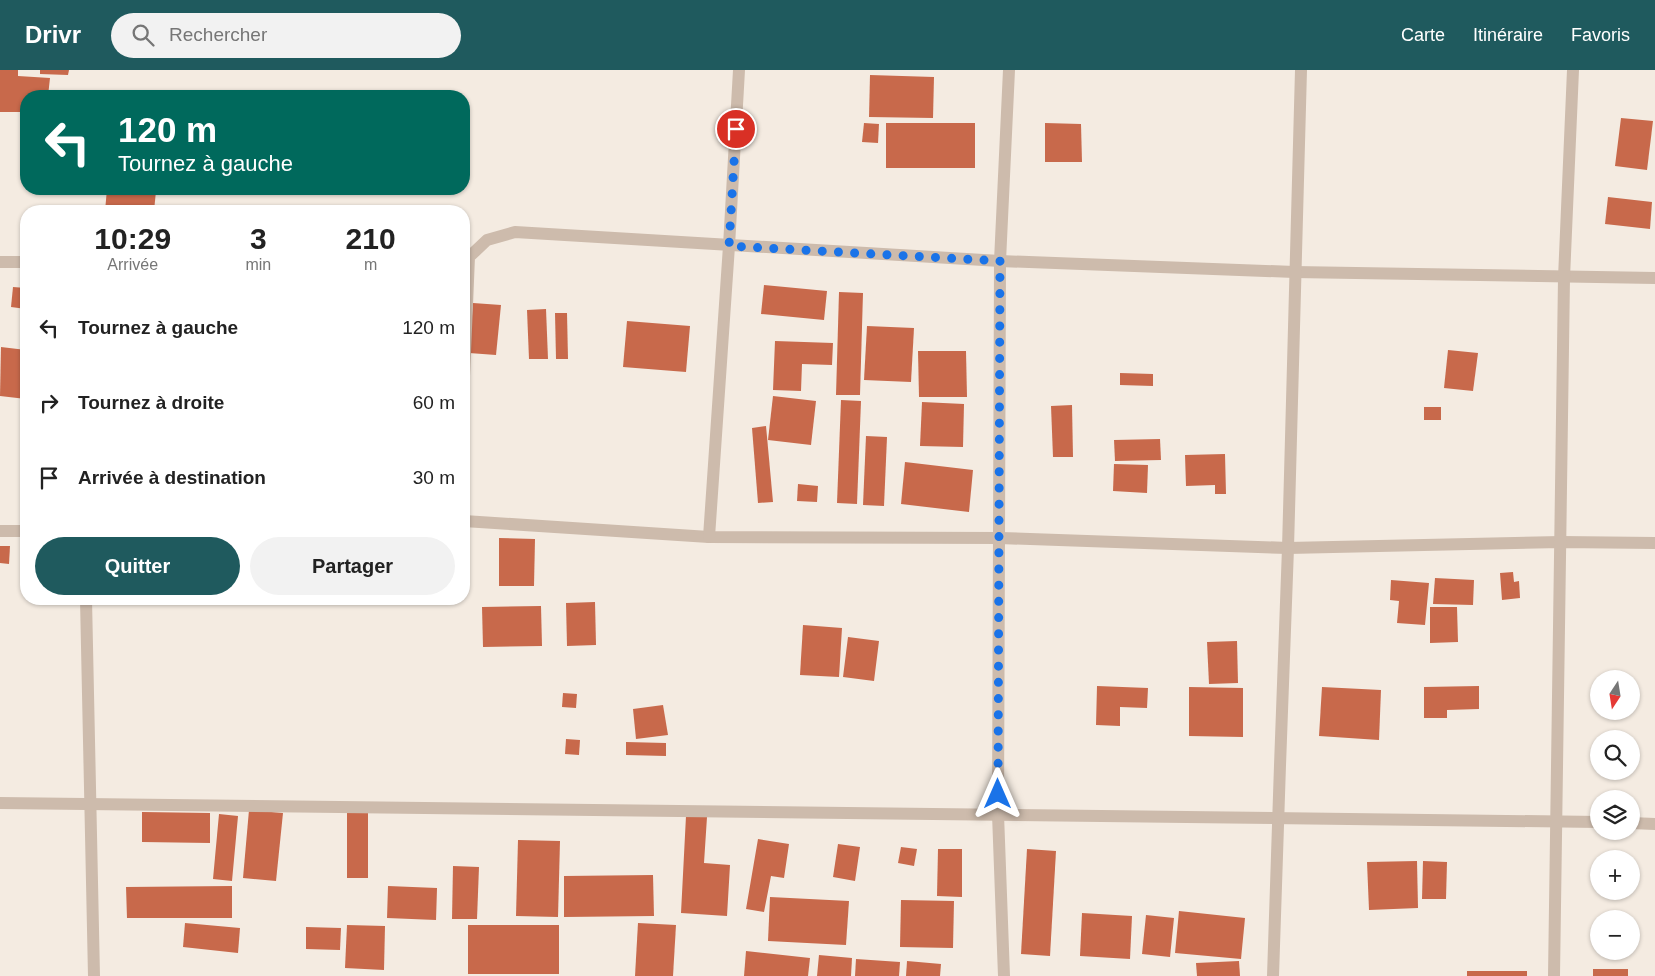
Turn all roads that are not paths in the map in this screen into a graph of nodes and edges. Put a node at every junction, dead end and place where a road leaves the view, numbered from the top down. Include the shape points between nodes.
1 (739, 70) edge
2 (1009, 70) edge
3 (1301, 70) edge
4 (1573, 70) edge
5 (729, 246) junction
6 (470, 256) edge
7 (1000, 261) junction
8 (0, 262) edge
9 (20, 262) edge
10 (1294, 272) junction
11 (1564, 278) junction
12 (1655, 278) edge
13 (470, 520) edge
14 (0, 531) edge
15 (20, 531) edge
16 (709, 537) junction
17 (1000, 538) junction
18 (1561, 542) junction
19 (1655, 543) edge
20 (1288, 548) junction
21 (86, 605) edge
22 (0, 803) edge
23 (90, 804) junction
24 (998, 814) junction
25 (1277, 817) junction
26 (1557, 820) junction
27 (1590, 822) edge
28 (1640, 823) edge
29 (1655, 824) edge
30 (94, 976) edge
31 (1004, 976) edge
32 (1273, 976) edge
33 (1554, 976) edge

1 - 5 street
2 - 7 street
3 - 10 street
4 - 11 street
5 - 6 street via 515,232 486,240
5 - 7 street
5 - 16 street
7 - 10 street
7 - 17 street
8 - 9 street
10 - 11 street
10 - 20 street
11 - 12 street
11 - 18 street
13 - 16 street
14 - 15 street
16 - 17 street
17 - 20 street
17 - 24 street
18 - 19 street
18 - 20 street
18 - 26 street
20 - 25 street
21 - 23 street
22 - 23 street
23 - 24 street
23 - 30 street
24 - 25 street
24 - 31 street
25 - 26 street
25 - 32 street
26 - 27 street
26 - 33 street
28 - 29 street

